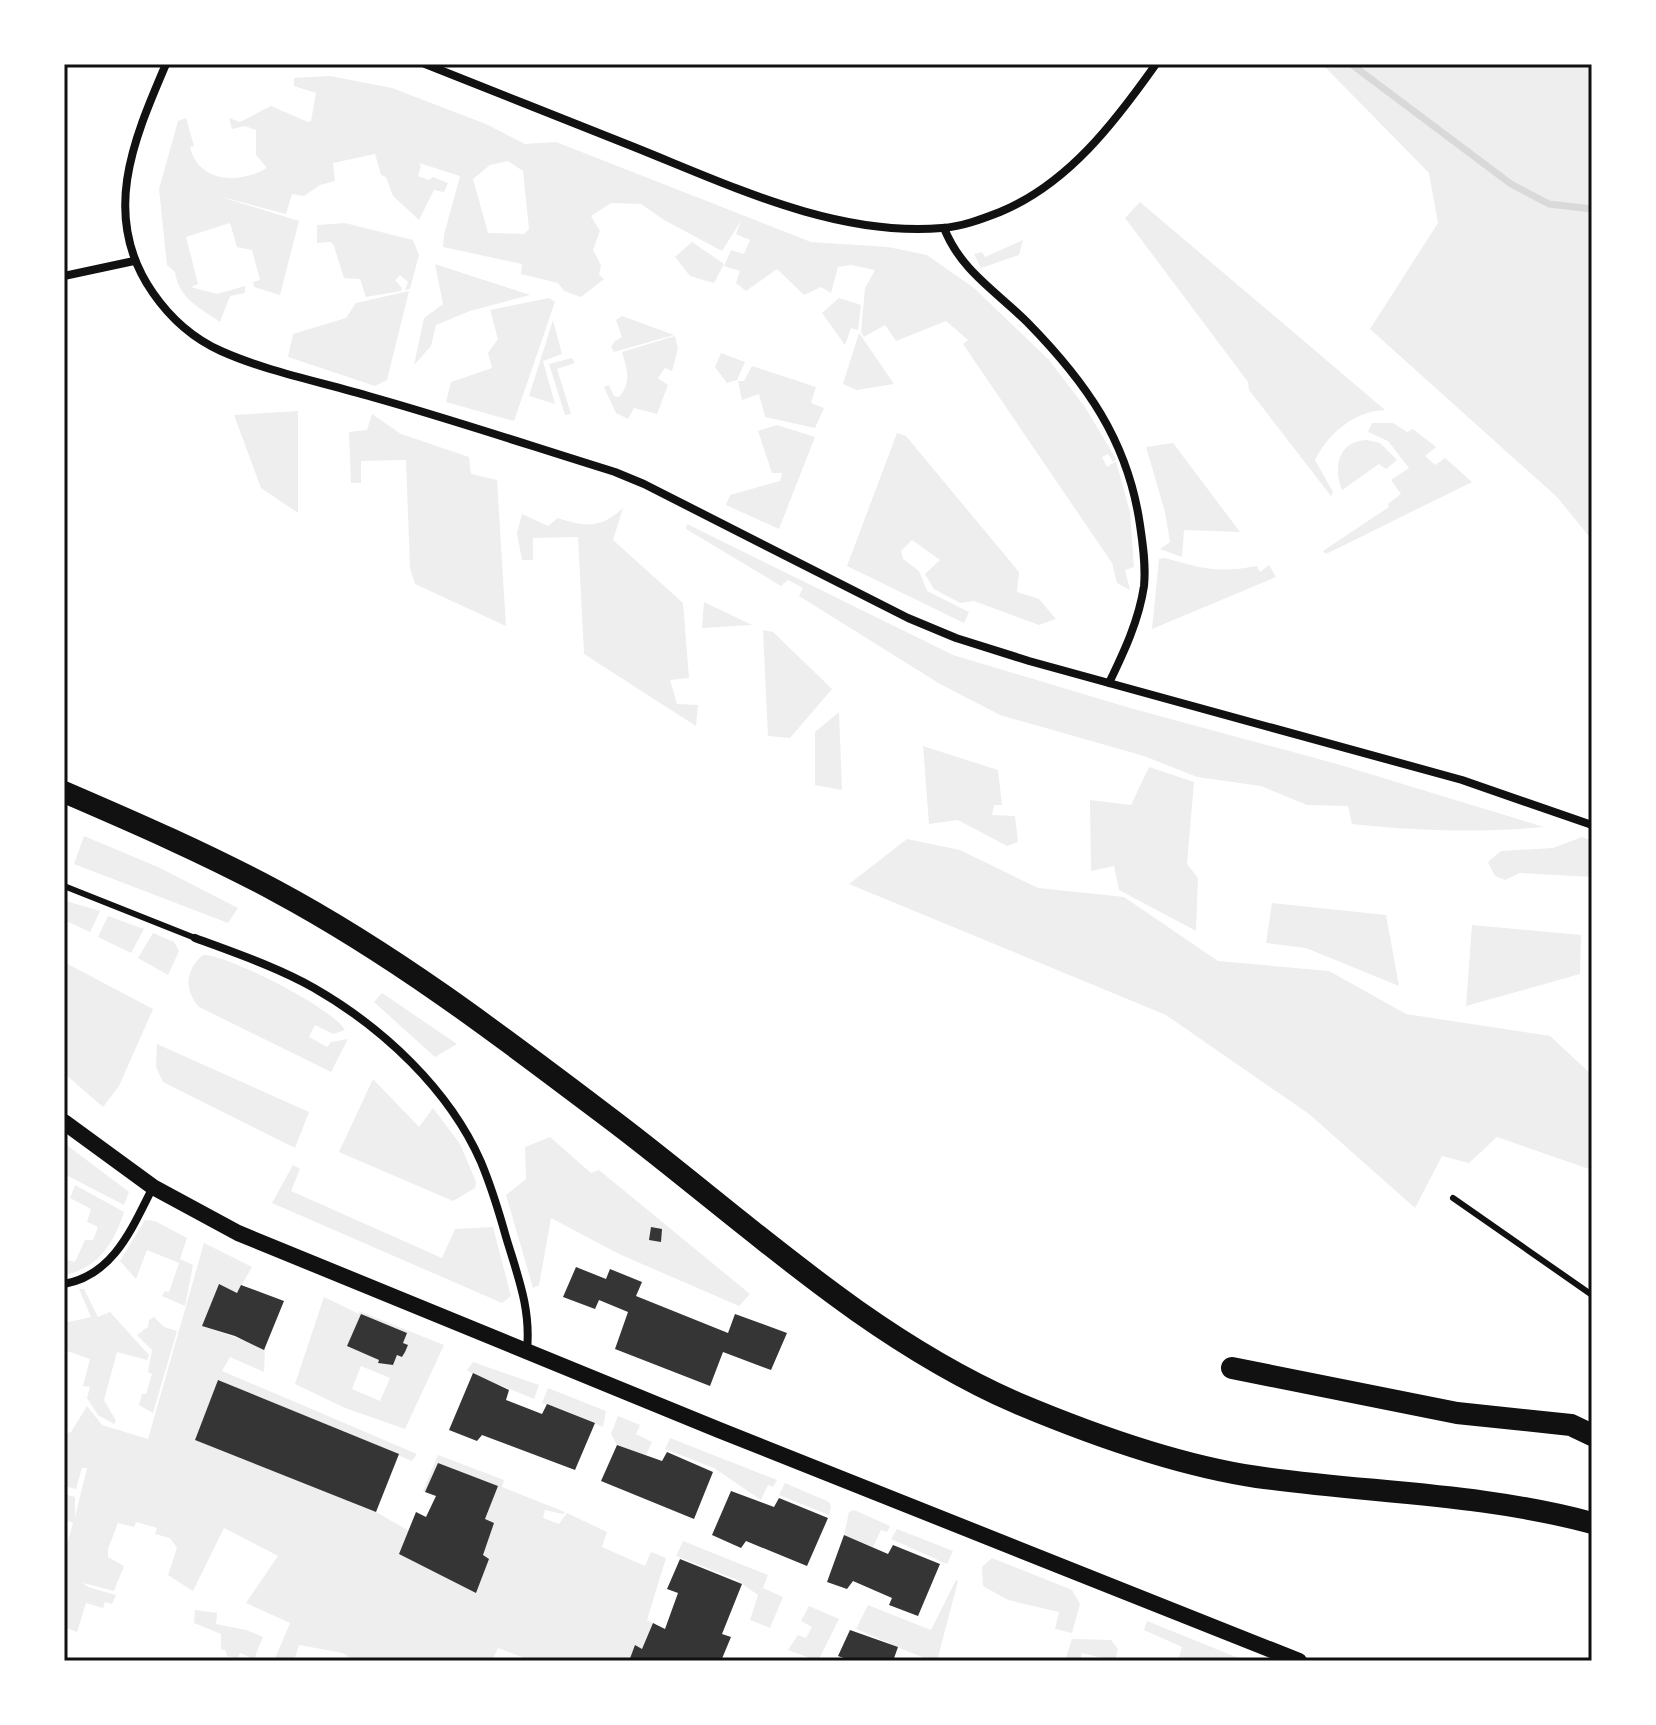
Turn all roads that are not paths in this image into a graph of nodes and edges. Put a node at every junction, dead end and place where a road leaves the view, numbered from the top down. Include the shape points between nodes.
1 (166, 64) edge
2 (425, 64) edge
3 (1156, 64) edge
4 (944, 228) junction
5 (134, 261) junction
6 (64, 276) edge
7 (1109, 683) junction
8 (64, 792) edge
9 (1592, 825) edge
10 (64, 886) edge
11 (195, 938) joint
12 (64, 1122) edge
13 (153, 1187) junction
14 (1453, 1198) dead end
15 (64, 1284) edge
16 (1592, 1295) edge
17 (527, 1350) junction
18 (1232, 1368) dead end
19 (1592, 1435) edge
20 (1592, 1523) edge
21 (1299, 1661) edge

1 - 5 street via 127,170 125,226
2 - 4 street via 807,211 851,222
3 - 4 street via 1102,136 1040,191 1003,210
4 - 7 street via 967,268 1065,361 1121,452 1136,495 1144,585 1125,651
5 - 6 street
5 - 7 street via 175,321 220,351 615,472 908,618 956,638
7 - 9 street via 1462,780
8 - 20 highway via 278,892 413,974 855,1309 1015,1402 1140,1448 1251,1476 1479,1500
10 - 11 lane
11 - 17 street via 313,987 406,1058 449,1107 480,1160 497,1205 528,1308
12 - 13 main road
13 - 15 street via 108,1264
13 - 17 main road via 238,1233
14 - 16 lane
17 - 21 main road
18 - 19 highway via 1457,1413 1571,1425

